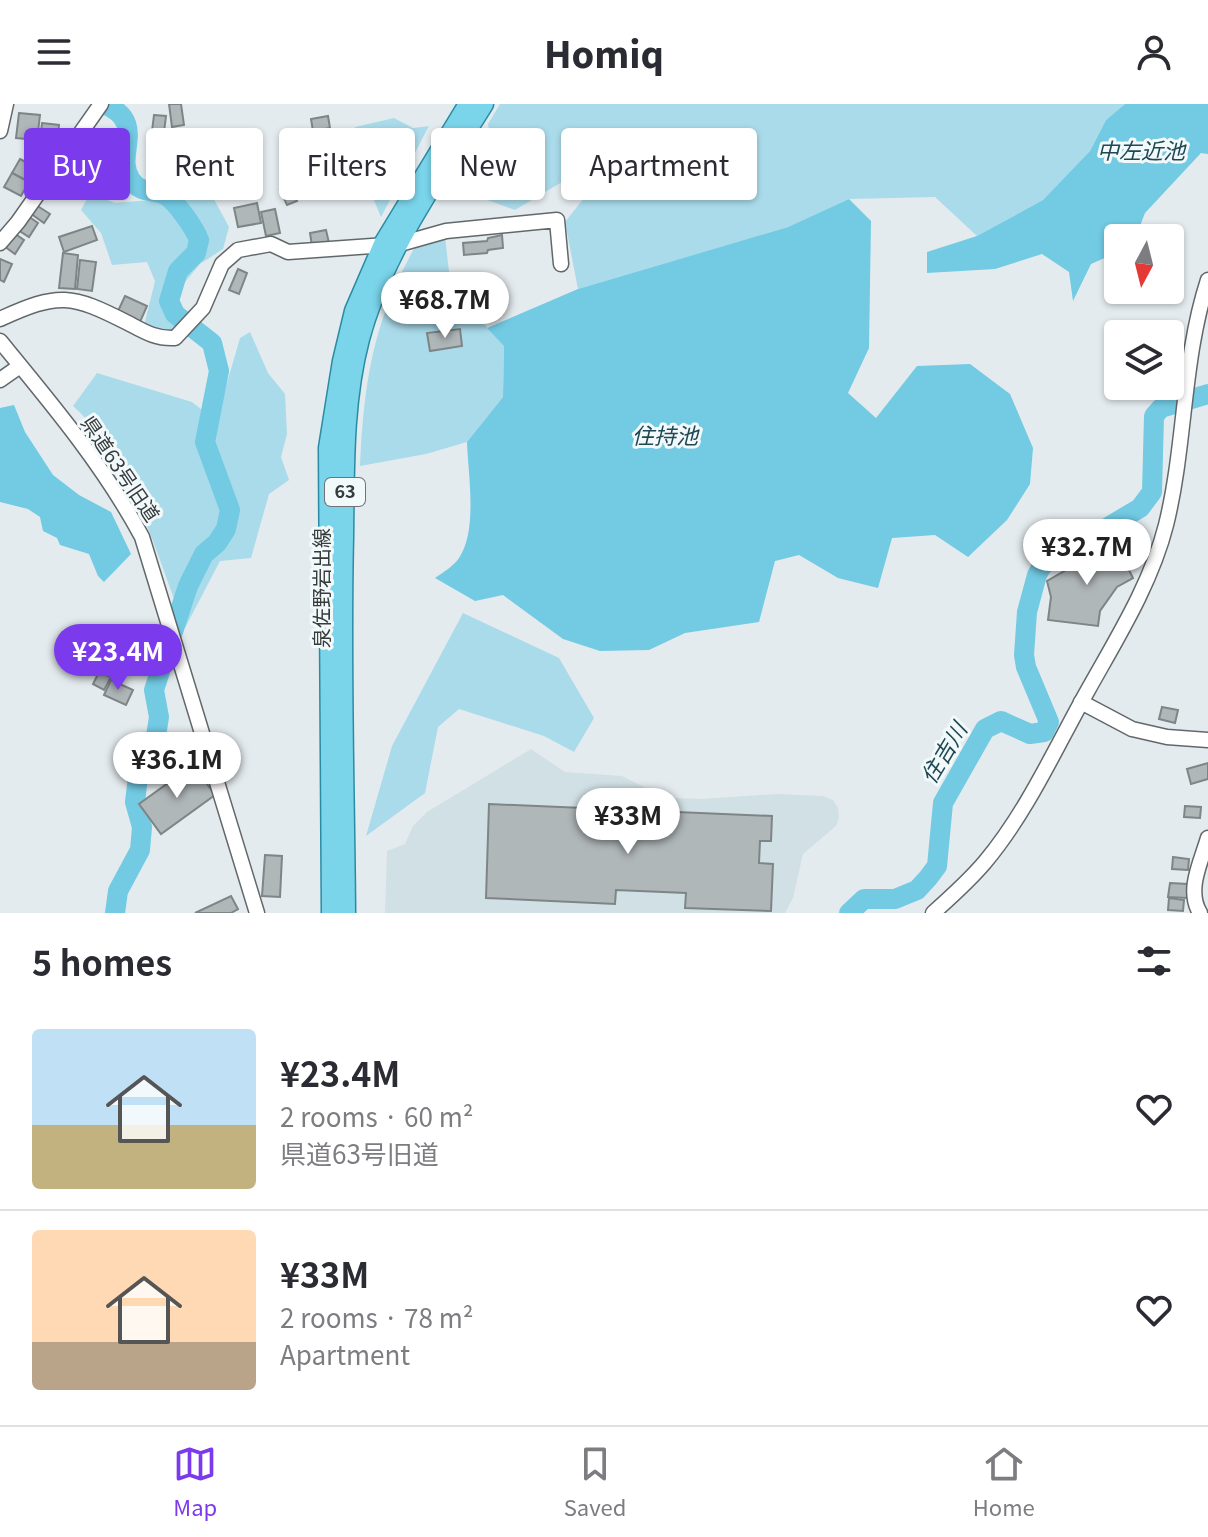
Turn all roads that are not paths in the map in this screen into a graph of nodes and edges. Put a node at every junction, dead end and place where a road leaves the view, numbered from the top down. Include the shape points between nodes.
1 (468, 104) edge
2 (484, 104) edge
3 (5, 110) edge
4 (97, 110) edge
5 (0, 131) edge
6 (0, 243) edge
7 (392, 244) junction
8 (561, 264) dead end
9 (1208, 280) edge
10 (0, 319) edge
11 (0, 341) edge
12 (20, 366) junction
13 (0, 380) edge
14 (1081, 702) junction
15 (1208, 740) edge
16 (1207, 848) edge
17 (257, 913) edge
18 (331, 913) edge
19 (346, 913) edge
20 (933, 913) edge
21 (1200, 913) edge

1 - 7 main road, 泉佐野岩出線 / 63
2 - 7 main road, 泉佐野岩出線 / 63 via 414,218
3 - 5 street
4 - 6 street
7 - 8 street via 446,231 557,220
7 - 10 street via 288,252 271,244 238,250 222,264 203,308 175,338 158,338 87,302 36,302
7 - 18 main road, 泉佐野岩出線 / 63 via 354,311 328,448
7 - 19 main road, 泉佐野岩出線 / 63 via 360,338 348,405 343,576
9 - 14 street via 1198,313 1165,528 1136,600
11 - 12 street, 県道63号旧道
12 - 13 street
12 - 17 street, 県道63号旧道 via 93,460 142,537
14 - 15 street via 1132,729
14 - 20 street via 986,862
16 - 21 street via 1194,886

